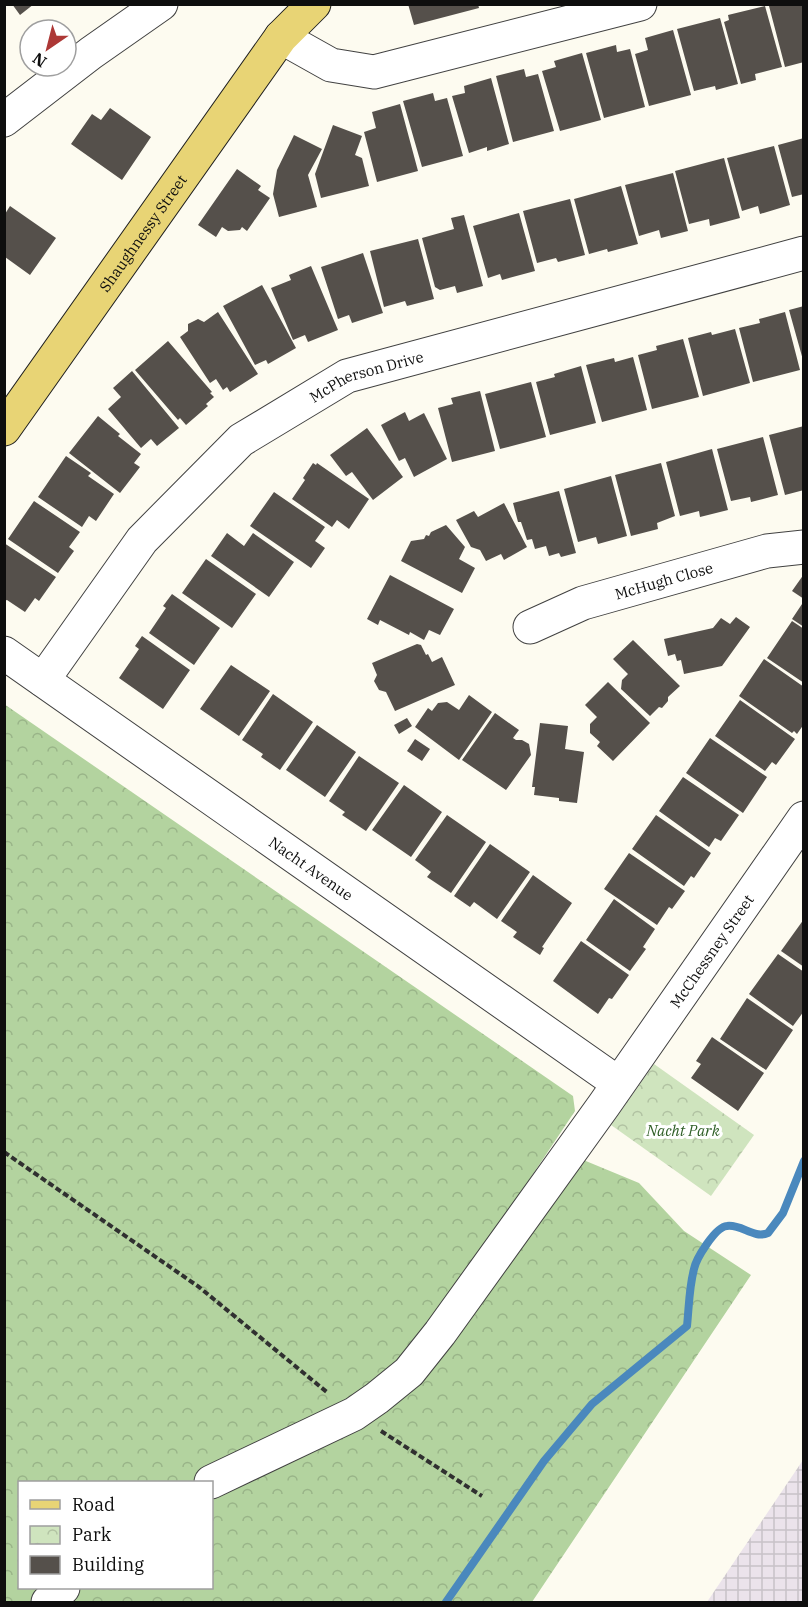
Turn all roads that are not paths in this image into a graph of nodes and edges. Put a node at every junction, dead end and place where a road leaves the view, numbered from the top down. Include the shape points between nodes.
1 (161, 4) edge
2 (314, 4) edge
3 (640, 4) edge
4 (281, 37) junction
5 (4, 120) edge
6 (804, 253) edge
7 (4, 429) edge
8 (804, 547) edge
9 (530, 627) dead end
10 (4, 652) edge
11 (43, 680) junction
12 (804, 818) edge
13 (618, 1083) junction
14 (213, 1481) edge
15 (61, 1589) edge
16 (48, 1602) edge

1 - 5 street
2 - 4 main road, Shaughnessy Street
3 - 4 street via 374,72 332,65
4 - 7 main road, Shaughnessy Street
6 - 11 street, McPherson Drive via 347,376 241,440 142,540
8 - 9 street, McHugh Close via 767,551 583,603
10 - 11 street, Nacht Avenue
11 - 13 street, Nacht Avenue
12 - 13 street, McChessney Street
13 - 14 street, McChessney Street via 424,1354 393,1386 354,1414
15 - 16 street

